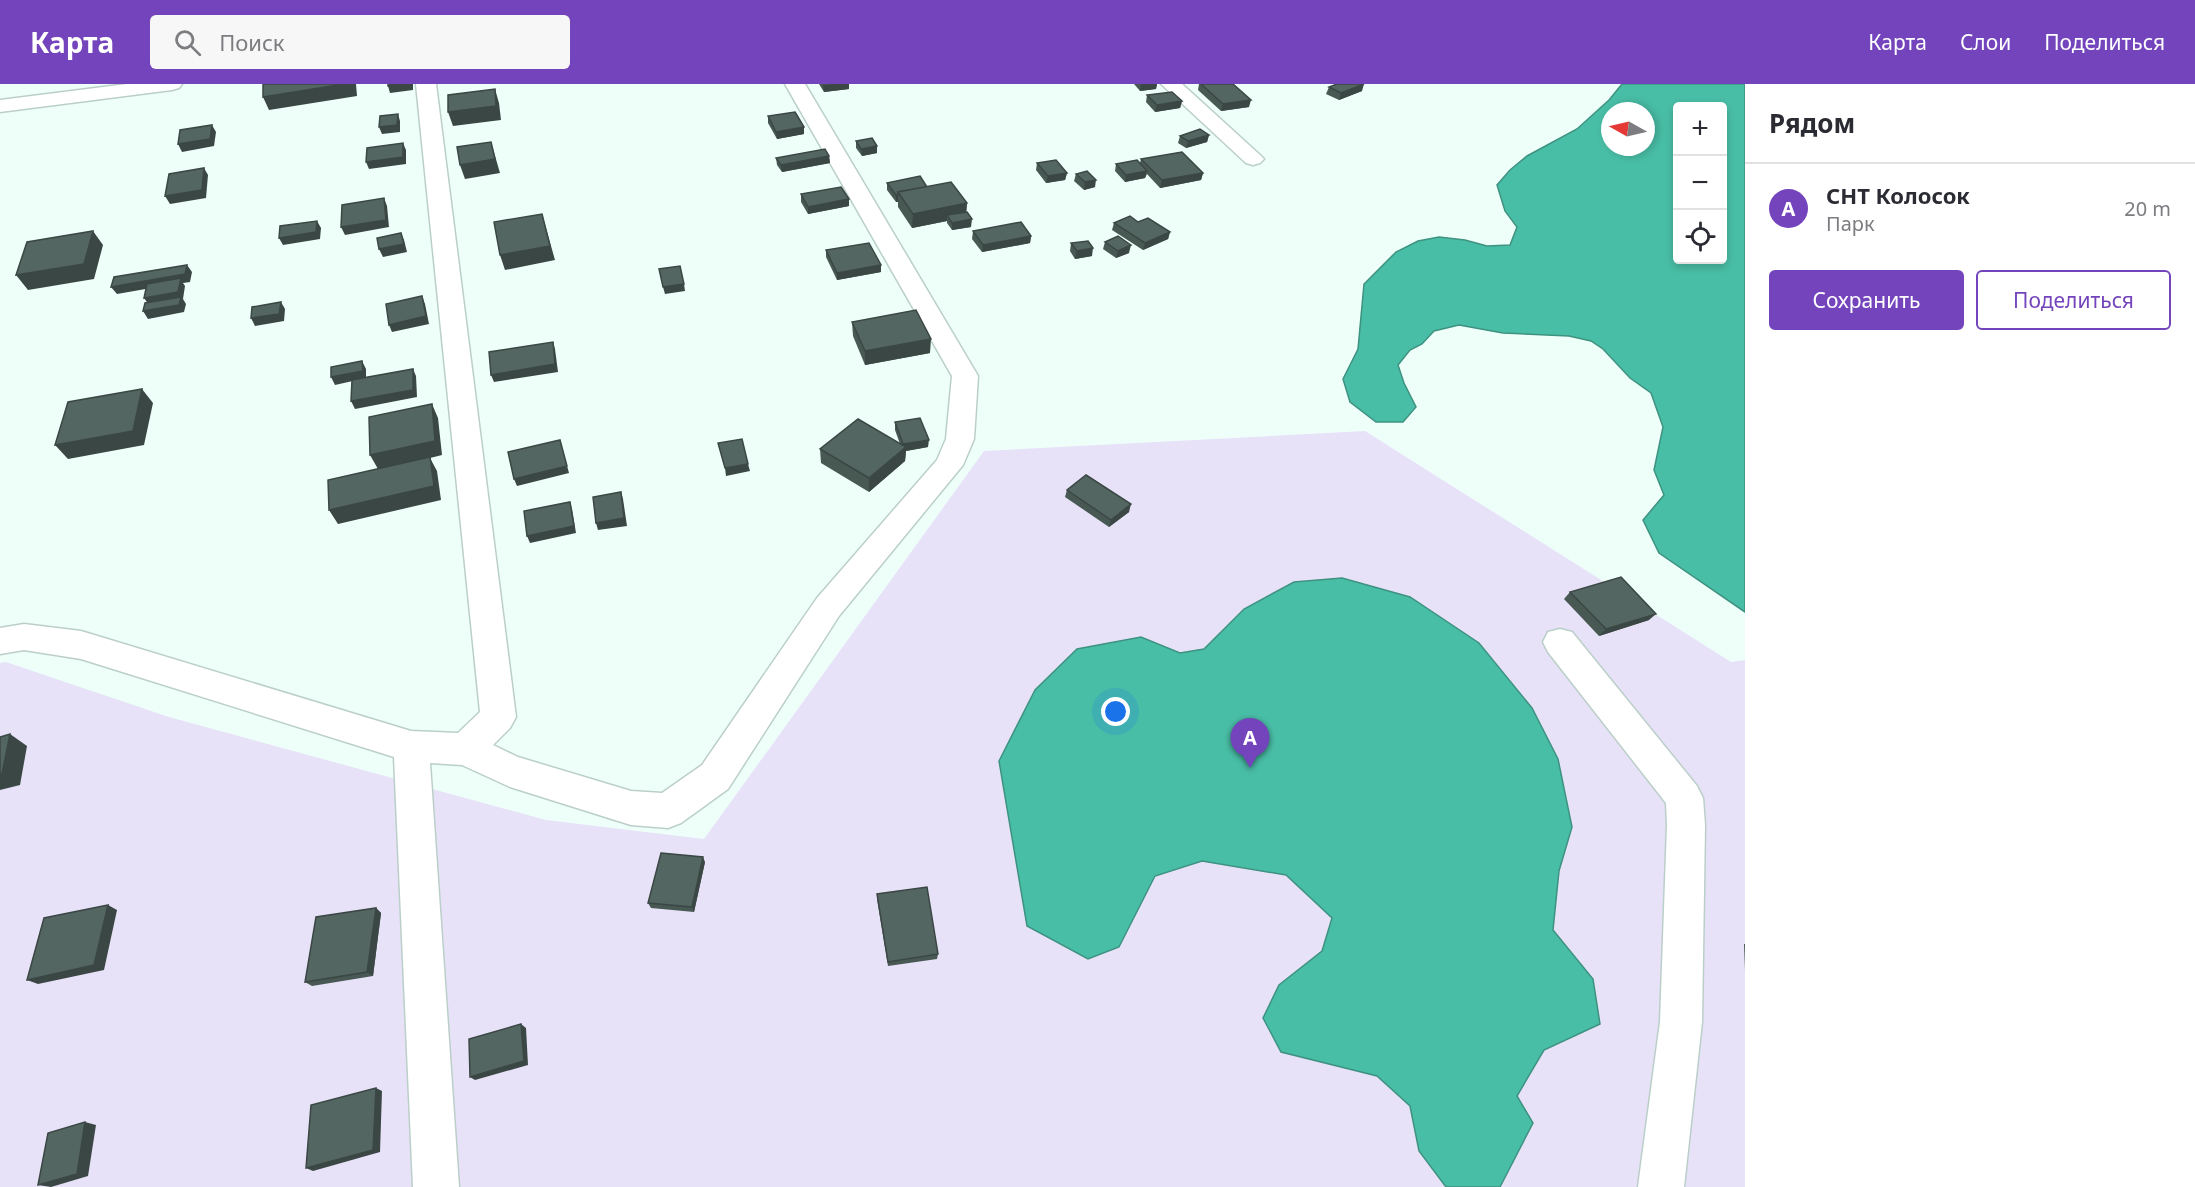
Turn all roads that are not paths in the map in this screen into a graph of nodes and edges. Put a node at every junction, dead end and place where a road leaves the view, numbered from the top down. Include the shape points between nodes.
1 (7, 84) edge
2 (172, 84) edge
3 (426, 84) edge
4 (795, 84) edge
5 (1171, 84) edge
6 (0, 91) edge
7 (0, 106) edge
8 (1253, 159) dead end
9 (0, 641) edge
10 (1560, 642) dead end
11 (411, 747) junction
12 (466, 749) junction
13 (436, 1187) edge
14 (1661, 1187) edge

1 - 6 street
2 - 7 street
3 - 12 street via 498,717
4 - 12 street via 965,376 960,439 949,465 828,607 715,777 668,812 632,808 510,771
5 - 8 street
9 - 11 street via 24,637 81,645
10 - 14 street via 1684,798 1681,1022
11 - 12 street
11 - 13 street

